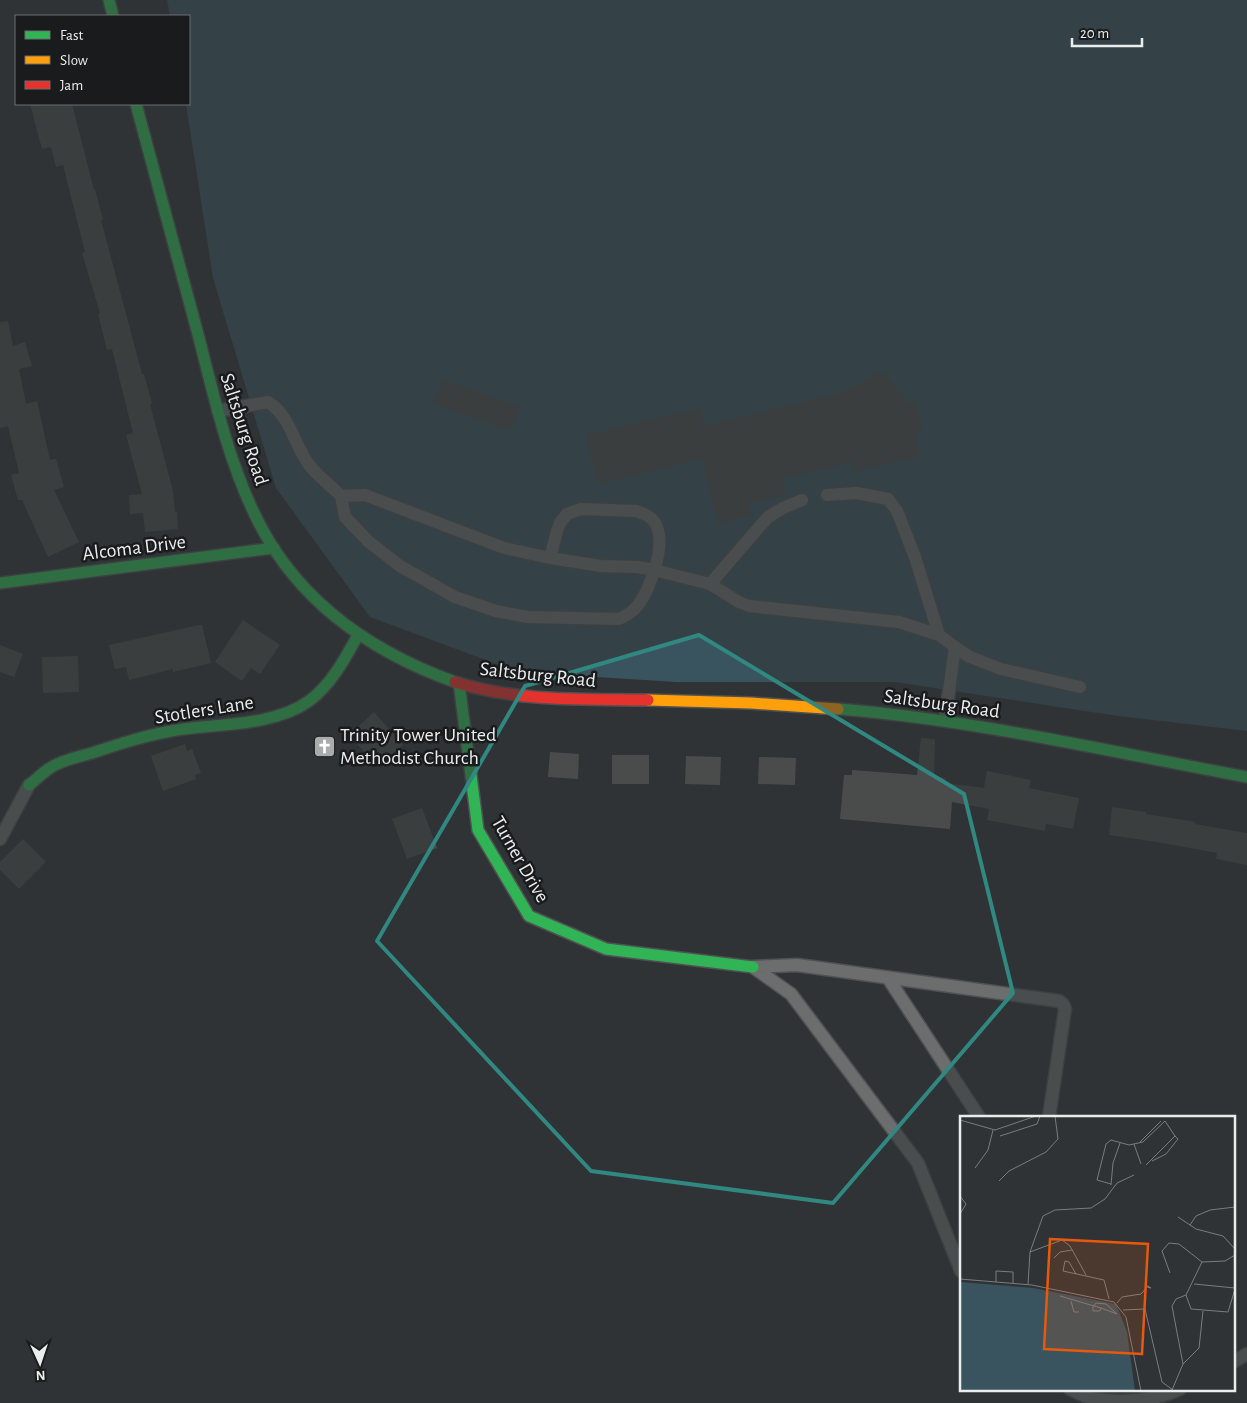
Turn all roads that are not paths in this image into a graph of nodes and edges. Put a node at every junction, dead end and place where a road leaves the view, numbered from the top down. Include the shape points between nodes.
1 (109, 0) edge
2 (113, 15) edge
3 (136, 105) edge
4 (218, 411) junction
5 (827, 494) dead end
6 (341, 496) junction
7 (802, 500) dead end
8 (274, 548) junction
9 (550, 558) junction
10 (654, 570) junction
11 (0, 583) edge
12 (710, 584) junction
13 (358, 635) junction
14 (939, 635) junction
15 (955, 648) junction
16 (459, 683) junction
17 (1080, 687) dead end
18 (945, 720) junction
19 (1247, 777) edge
20 (29, 785) joint
21 (0, 839) edge
22 (753, 967) junction
23 (888, 978) junction
24 (978, 1116) edge
25 (1049, 1116) edge
26 (960, 1268) edge
27 (1247, 1354) edge
28 (1234, 1361) edge
29 (1072, 1390) edge
30 (1178, 1390) edge

1 - 2 main road
3 - 4 main road, Saltsburg Road
4 - 6 lane via 268,402 275,406 310,466
4 - 8 main road, Saltsburg Road via 251,508
5 - 14 lane via 858,493 888,499 897,511 915,557
6 - 9 lane via 365,496 504,548
6 - 10 lane via 345,517 369,542 400,566 454,597 496,611 527,617 619,619 637,607
7 - 12 lane via 768,517
8 - 11 main road, Alcoma Drive
8 - 13 main road, Saltsburg Road via 300,582
9 - 10 lane
9 - 10 lane via 560,523 567,514 581,509 627,510 644,513 654,520 659,537
10 - 12 lane
12 - 14 lane via 749,606 899,622
13 - 16 main road, Saltsburg Road via 409,664
13 - 20 main road, Stotlers Lane via 338,670 321,690 288,712 137,739 50,768
14 - 15 lane
15 - 17 lane via 1001,670
15 - 18 lane
16 - 18 main road, Saltsburg Road via 492,691 574,700 814,707
16 - 22 main road, Turner Drive via 478,830 529,916 606,950
18 - 19 main road, Saltsburg Road
20 - 21 lane
22 - 23 lane via 797,965
22 - 26 lane via 790,994 918,1163
23 - 24 lane
23 - 25 lane via 1063,1004 1065,1009
27 - 28 lane
29 - 30 lane via 1094,1399 1133,1402

